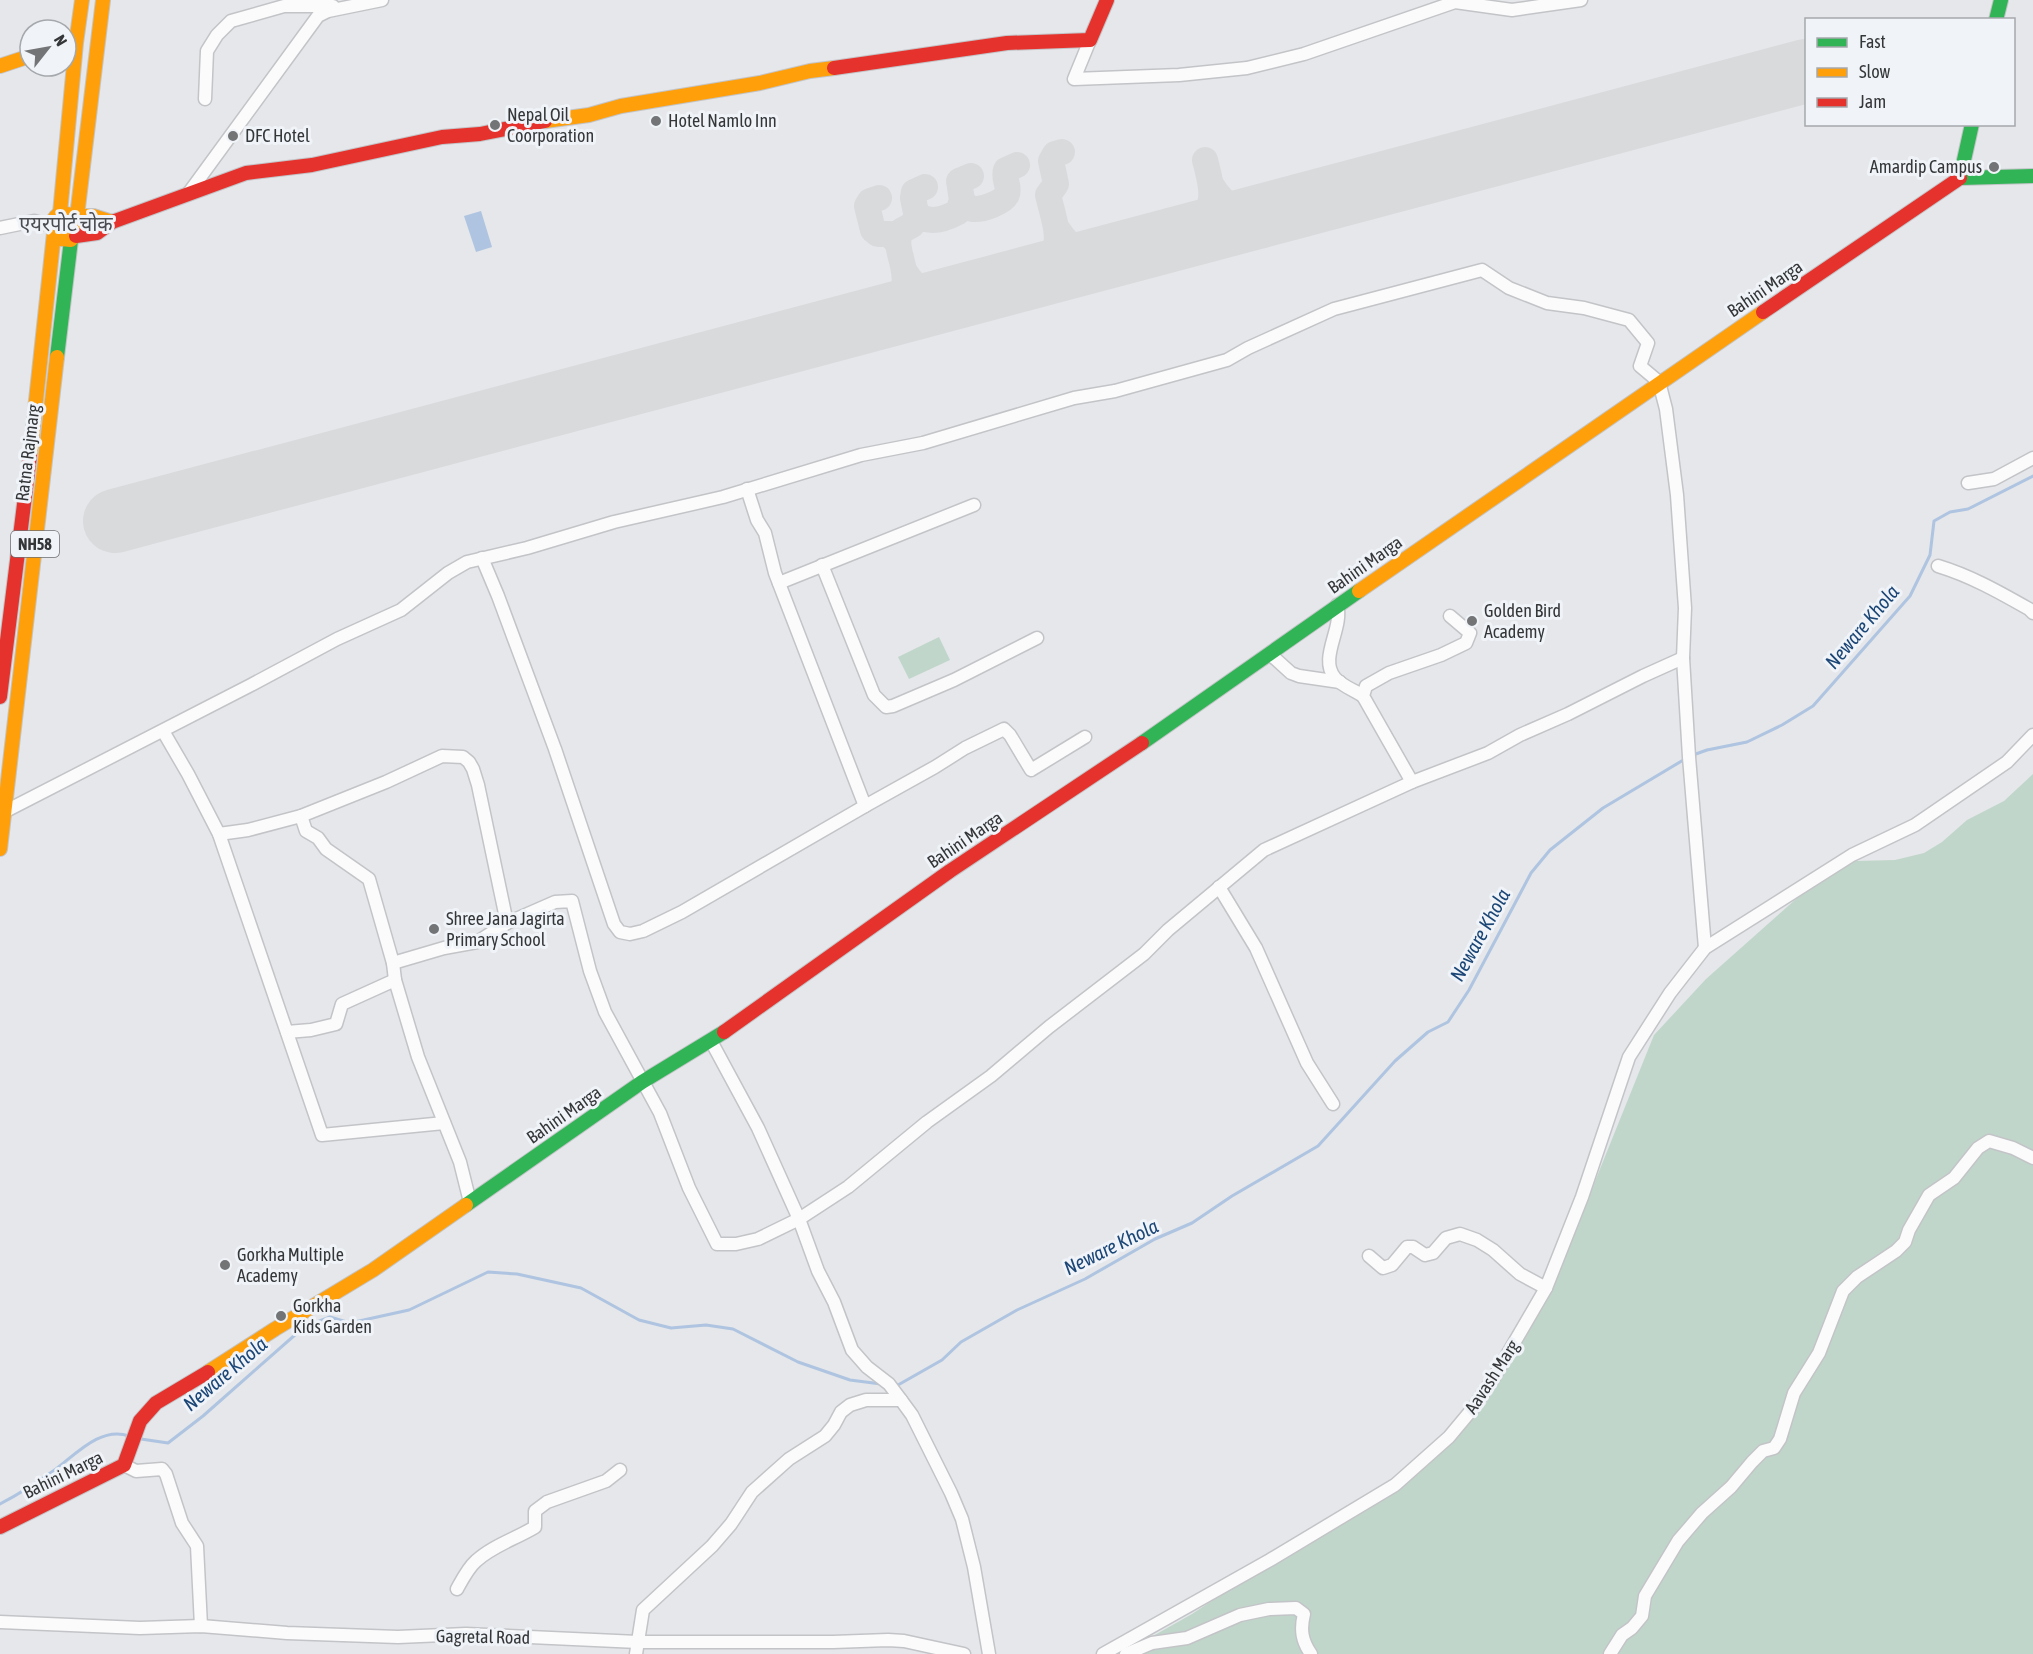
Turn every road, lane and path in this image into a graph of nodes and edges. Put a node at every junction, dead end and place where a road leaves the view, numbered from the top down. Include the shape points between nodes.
1 (82, 0) edge
2 (103, 0) edge
3 (357, 0) edge
4 (382, 0) edge
5 (1107, 0) edge
6 (1581, 0) edge
7 (2001, 0) edge
8 (1454, 1) edge
9 (321, 3) edge
10 (78, 18) edge
11 (1996, 18) edge
12 (1090, 40) junction
13 (78, 44) edge
14 (97, 45) junction
15 (18, 60) edge
16 (0, 66) edge
17 (69, 78) edge
18 (205, 99) dead end
19 (1972, 126) edge
20 (2033, 176) edge
21 (1960, 178) junction
22 (188, 194) junction
23 (60, 213) junction
24 (77, 216) junction
25 (112, 222) junction
26 (0, 228) edge
27 (53, 230) junction
28 (73, 238) junction
29 (1659, 382) junction
30 (2033, 458) edge
31 (1968, 483) dead end
32 (747, 489) junction
33 (974, 505) dead end
34 (482, 558) junction
35 (822, 565) junction
36 (1938, 566) dead end
37 (779, 583) junction
38 (1337, 605) junction
39 (2033, 613) edge
40 (1450, 616) dead end
41 (1037, 638) dead end
42 (3, 643) edge
43 (1270, 654) junction
44 (1683, 658) junction
45 (1340, 682) junction
46 (1363, 696) junction
47 (0, 697) edge
48 (163, 731) junction
49 (2033, 735) edge
50 (1085, 737) dead end
51 (1412, 782) junction
52 (864, 806) junction
53 (2, 813) edge
54 (301, 816) junction
55 (219, 834) junction
56 (0, 849) edge
57 (1219, 887) junction
58 (507, 923) junction
59 (1705, 948) junction
60 (393, 963) junction
61 (395, 980) junction
62 (287, 1032) junction
63 (711, 1041) junction
64 (642, 1082) junction
65 (1333, 1104) dead end
66 (444, 1123) junction
67 (2033, 1158) edge
68 (470, 1202) junction
69 (799, 1219) junction
70 (1370, 1256) dead end
71 (1546, 1288) junction
72 (902, 1400) junction
73 (124, 1465) junction
74 (620, 1470) dead end
75 (0, 1527) edge
76 (457, 1589) dead end
77 (0, 1622) edge
78 (201, 1626) junction
79 (637, 1648) edge
80 (964, 1654) edge
81 (989, 1654) edge
82 (1105, 1654) edge
83 (1126, 1654) edge
84 (1311, 1654) edge
85 (1610, 1654) edge

1 - 10 street, Ratna Rajmarg / NH58
2 - 14 street, Ratna Rajmarg / NH58
3 - 9 street via 332,7
4 - 22 street via 318,16
5 - 12 street
6 - 8 street via 1512,10
7 - 11 street
8 - 12 street via 1304,54 1236,69 1074,79
9 - 18 street via 284,6 231,21 207,51
12 - 22 street via 1007,43 810,71 589,115 442,137 312,165 246,173
13 - 14 street
14 - 24 street, Ratna Rajmarg / NH58
15 - 16 street
17 - 23 street, Ratna Rajmarg / NH58
19 - 21 street
20 - 21 street
21 - 29 street, Bahini Marga
22 - 25 street
23 - 24 street
23 - 27 street, Ratna Rajmarg / NH58 via 54,218
24 - 25 street
24 - 28 street, Ratna Rajmarg / NH58 via 80,225
25 - 28 street via 97,233
26 - 27 street via 34,221
27 - 28 street via 58,238
27 - 42 street, Ratna Rajmarg / NH58 via 26,497
28 - 53 street, Ratna Rajmarg / NH58
29 - 32 street via 1640,366 1648,343 1629,320 1547,303 1509,288 1482,270 1334,309 1227,360 1064,401 923,443 861,454
29 - 38 street, Bahini Marga
29 - 44 street via 1677,495
30 - 31 street via 1994,479
32 - 34 street
32 - 37 street
33 - 35 street
34 - 48 street via 448,573 400,610
34 - 52 street via 620,932 643,931 682,912
35 - 37 street
35 - 41 street via 874,694 886,707 954,680
36 - 39 street via 1988,585
37 - 52 street
38 - 43 street, Bahini Marga
38 - 45 street via 1339,621 1329,659 1333,675
40 - 46 street via 1470,633 1466,643 1389,673 1366,686
42 - 47 street, Ratna Rajmarg / NH58
43 - 45 street via 1299,676
43 - 63 street, Bahini Marga via 950,871
44 - 51 street via 1488,753
44 - 59 street
45 - 46 street
46 - 51 street
48 - 53 street
48 - 55 street
49 - 59 street, Aavash Marg via 2007,762 1915,825 1852,855
50 - 52 street via 1031,770 1004,729
51 - 57 street via 1264,850
53 - 56 street, Ratna Rajmarg / NH58
54 - 55 street
54 - 58 street via 442,756 463,757 478,784
54 - 60 street via 306,831 369,879
55 - 62 street
57 - 65 street via 1256,948 1307,1063
57 - 69 street via 1144,954 991,1076 848,1187
58 - 60 street via 477,942
58 - 64 street via 555,902 572,901 605,1012
59 - 71 street, Aavash Marg via 1629,1057 1582,1197
60 - 61 street
61 - 62 street via 342,1004 336,1024
61 - 66 street via 418,1057
62 - 66 street via 322,1134
63 - 64 street, Bahini Marga
63 - 69 street via 758,1128
64 - 68 street, Bahini Marga
64 - 69 street via 660,1113 689,1188 717,1244 758,1239
66 - 68 street via 460,1162
67 - 85 street via 1989,1141 1978,1148 1954,1178 1929,1195 1905,1242 1844,1291 1819,1353 1794,1393 1780,1439 1774,1448 1763,1451 1752,1462 1678,1542 1646,1596 1642,1616 1622,1635
68 - 73 street, Bahini Marga via 373,1270 156,1403 140,1421
69 - 72 street via 852,1350
70 - 71 street via 1383,1268 1392,1265 1407,1247 1425,1255 1433,1253 1446,1238 1460,1234 1493,1250 1520,1274
71 - 82 street, Aavash Marg via 1474,1407 1449,1437 1395,1485
72 - 79 street via 866,1400 850,1405 825,1436 789,1459 752,1492 712,1546 643,1610
72 - 81 street via 962,1519
73 - 75 street, Bahini Marga
73 - 78 street via 136,1471 162,1468 166,1474 182,1524 197,1546
74 - 76 street via 606,1481 535,1510 535,1527 474,1562
77 - 78 street, Gagretal Road via 140,1628
78 - 79 street, Gagretal Road via 287,1634 466,1634
79 - 80 street, Gagretal Road via 888,1640
83 - 84 street via 1152,1643 1187,1638 1239,1614 1296,1608 1304,1614 1303,1643

